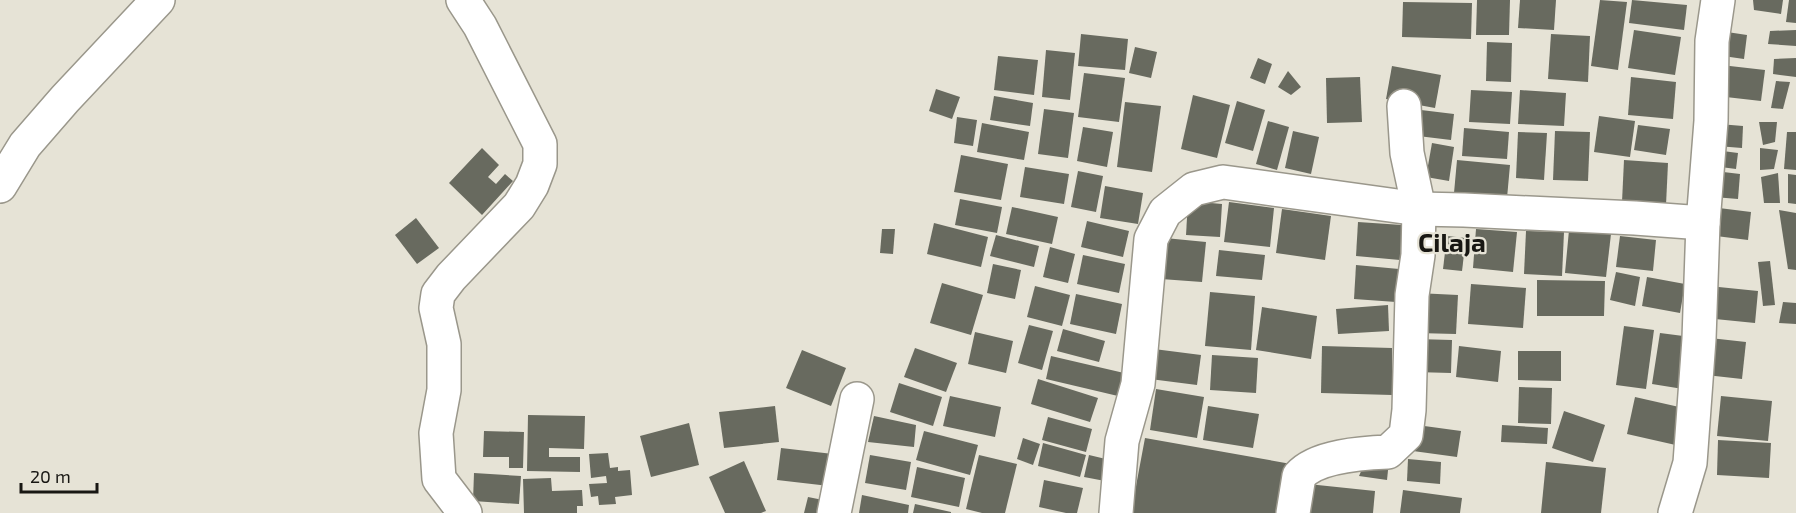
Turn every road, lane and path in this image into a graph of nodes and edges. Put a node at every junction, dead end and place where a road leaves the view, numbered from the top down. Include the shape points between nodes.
1 (158, 0) edge
2 (463, 0) edge
3 (1718, 0) edge
4 (1404, 106) dead end
5 (0, 186) edge
6 (1419, 209) junction
7 (1703, 223) junction
8 (857, 399) dead end
9 (465, 513) edge
10 (834, 513) edge
11 (1116, 513) edge
12 (1293, 513) edge
13 (1675, 513) edge

1 - 5 street via 65,99 32,138
2 - 9 street via 540,144 540,164 519,206 438,294 436,308 444,344 444,390 436,433 439,479
3 - 7 street via 1712,41 1712,121
4 - 6 street via 1407,153
6 - 7 street
6 - 11 street via 1223,182 1194,189 1164,212 1151,239 1138,384 1122,441
6 - 12 street via 1406,435 1388,452 1358,453 1321,462 1301,473
7 - 13 street via 1690,463
8 - 10 street

